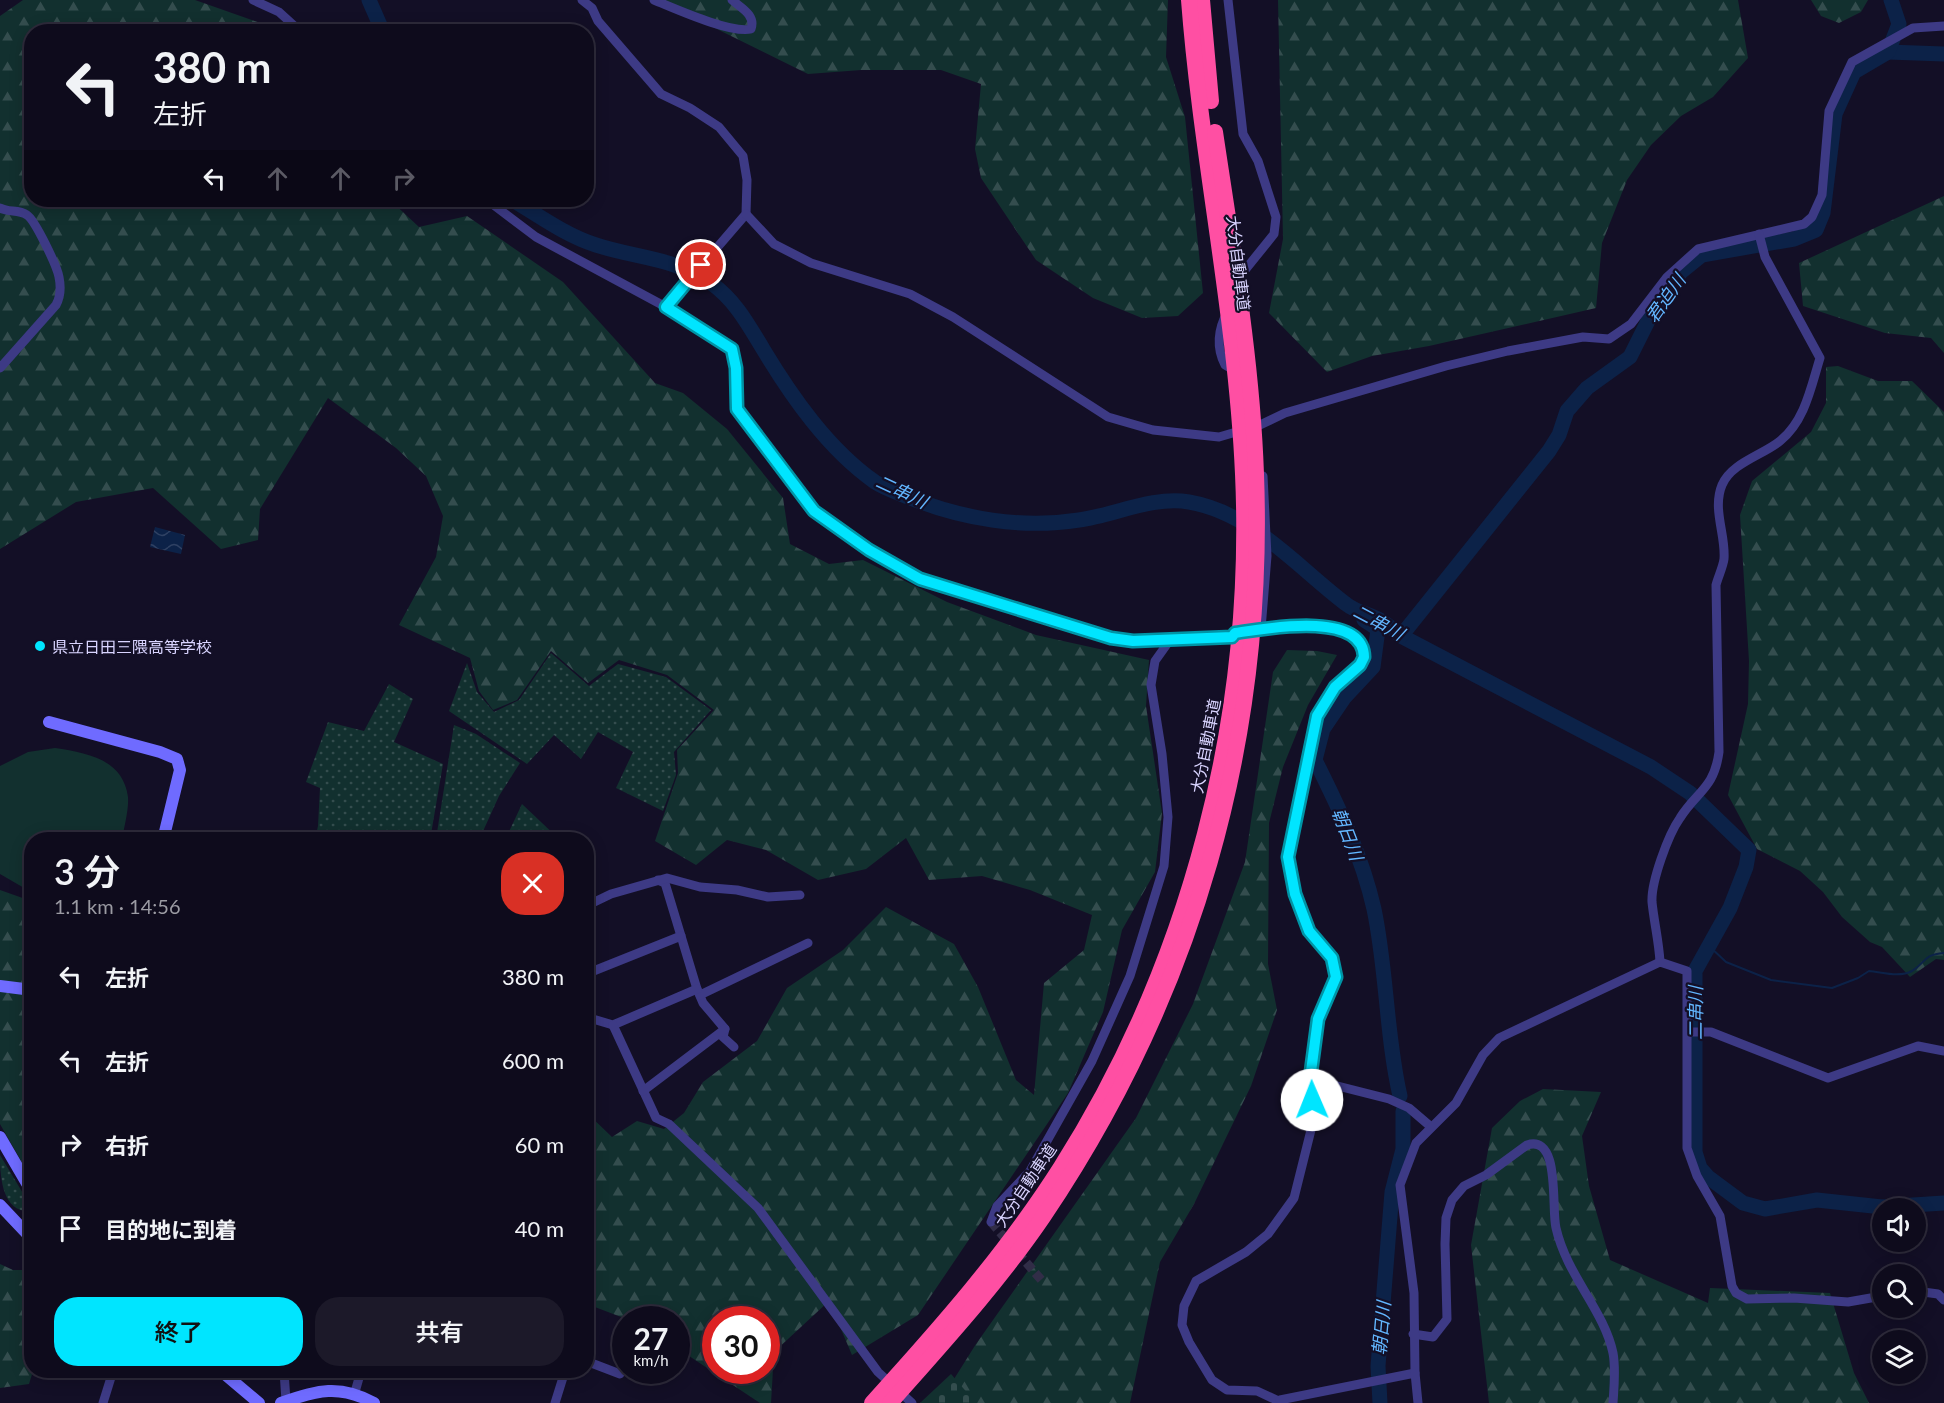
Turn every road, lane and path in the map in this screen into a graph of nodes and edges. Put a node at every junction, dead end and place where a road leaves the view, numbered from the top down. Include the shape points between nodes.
1 (253, 0) edge
2 (582, 0) edge
3 (654, 0) edge
4 (732, 0) edge
5 (1189, 0) edge
6 (1202, 0) edge
7 (1228, 0) edge
8 (293, 24) edge
9 (1944, 26) edge
10 (496, 207) edge
11 (0, 208) edge
12 (1221, 211) junction
13 (746, 214) junction
14 (1759, 234) junction
15 (666, 307) junction
16 (0, 368) edge
17 (1260, 425) junction
18 (1261, 629) junction
19 (1170, 640) junction
20 (1241, 685) junction
21 (49, 722) dead end
22 (165, 832) edge
23 (658, 880) junction
24 (800, 895) dead end
25 (594, 902) edge
26 (681, 936) junction
27 (808, 943) dead end
28 (1660, 962) junction
29 (594, 971) edge
30 (0, 986) edge
31 (24, 989) edge
32 (699, 992) junction
33 (594, 1019) edge
34 (613, 1024) junction
35 (724, 1029) junction
36 (1689, 1032) junction
37 (734, 1047) dead end
38 (1944, 1051) edge
39 (1310, 1079) junction
40 (642, 1090) junction
41 (1430, 1126) junction
42 (0, 1137) edge
43 (24, 1178) edge
44 (0, 1205) edge
45 (991, 1222) dead end
46 (24, 1230) edge
47 (1926, 1292) edge
48 (1872, 1298) edge
49 (1944, 1300) edge
50 (1413, 1334) junction
51 (594, 1364) edge
52 (612, 1371) edge
53 (1415, 1374) junction
54 (111, 1378) edge
55 (229, 1378) edge
56 (284, 1378) edge
57 (358, 1378) edge
58 (563, 1378) edge
59 (355, 1392) junction
60 (1281, 1401) edge
61 (284, 1402) edge
62 (103, 1403) edge
63 (259, 1403) edge
64 (374, 1403) edge
65 (555, 1403) edge
66 (872, 1403) edge
67 (890, 1403) edge
68 (912, 1403) edge
69 (1418, 1403) edge
70 (1613, 1403) edge

1 - 8 street via 279,12
2 - 13 street via 661,94 719,128 743,156
3 - 4 street via 723,25 751,29 750,15
5 - 12 highway, 大分自動車道
6 - 12 highway, 大分自動車道
7 - 17 street via 1243,134 1258,161 1276,226 1236,282 1232,306 1220,326 1219,344 1225,365 1246,376 1255,388
9 - 14 street via 1913,28 1852,62 1829,111 1822,195 1812,217 1794,228
10 - 15 street via 536,237
11 - 16 street via 20,211 37,225 59,274 60,298
12 - 20 highway, 大分自動車道 via 1246,358 1256,474 1257,547
13 - 15 street
13 - 17 street via 774,244 811,263 910,294 1108,417 1153,430 1219,437
14 - 17 street via 1698,249 1667,277 1631,324 1610,339 1582,337 1446,366 1285,413
14 - 28 street via 1765,257 1820,358 1803,412 1795,424 1781,440 1731,473 1722,485 1718,507 1724,559 1716,585 1717,768 1705,790 1686,810 1667,846 1652,899
15 - 19 street via 732,349 737,409 748,427 762,439 814,511 869,550 920,579 1097,634 1133,641
17 - 18 street via 1266,517
18 - 19 street via 1235,633 1232,637
18 - 39 street via 1319,624 1342,631 1360,643 1364,651 1360,665 1335,687 1317,716 1288,857 1295,894 1309,931 1332,958 1336,977 1318,1019
19 - 45 street via 1155,661 1151,685 1168,817 1164,866 1130,976 1092,1061 1030,1172 997,1206
20 - 66 highway, 大分自動車道 via 1196,866 1145,1007 1117,1067 1061,1166 1018,1228 958,1306
20 - 67 highway, 大分自動車道 via 1227,803 1209,870 1158,1011 1129,1072 1041,1220
21 - 22 street via 177,759 180,770
23 - 24 street via 667,878 768,897
23 - 25 street
23 - 26 street via 665,883
26 - 29 street
26 - 32 street
27 - 32 street
28 - 36 street via 1688,971
28 - 41 street via 1499,1038 1483,1055 1456,1103
30 - 31 street
32 - 34 street
32 - 35 street
33 - 34 street
34 - 40 street
35 - 37 street via 723,1037
35 - 40 street
36 - 38 street via 1711,1032 1828,1078 1918,1046
36 - 48 street via 1689,1160 1720,1216 1736,1293 1747,1299 1848,1302
39 - 41 street via 1389,1099 1409,1108
39 - 60 street via 1313,1122 1294,1198 1268,1234 1246,1252 1196,1281 1184,1306 1182,1325 1194,1354 1212,1380 1227,1390 1257,1391
40 - 68 street via 657,1118 669,1124 758,1208 878,1372
41 - 50 street via 1416,1143 1400,1185 1414,1293
42 - 43 street
44 - 46 street
47 - 49 street via 1938,1294
50 - 53 street
50 - 70 street via 1433,1337 1447,1319 1446,1218 1455,1194 1527,1145 1538,1144 1550,1158 1555,1224 1563,1253 1604,1328 1613,1353
51 - 52 street
53 - 60 street
53 - 69 street
54 - 62 street
55 - 63 street
56 - 61 street
57 - 59 street
58 - 65 street
59 - 61 street via 305,1394
59 - 64 street

